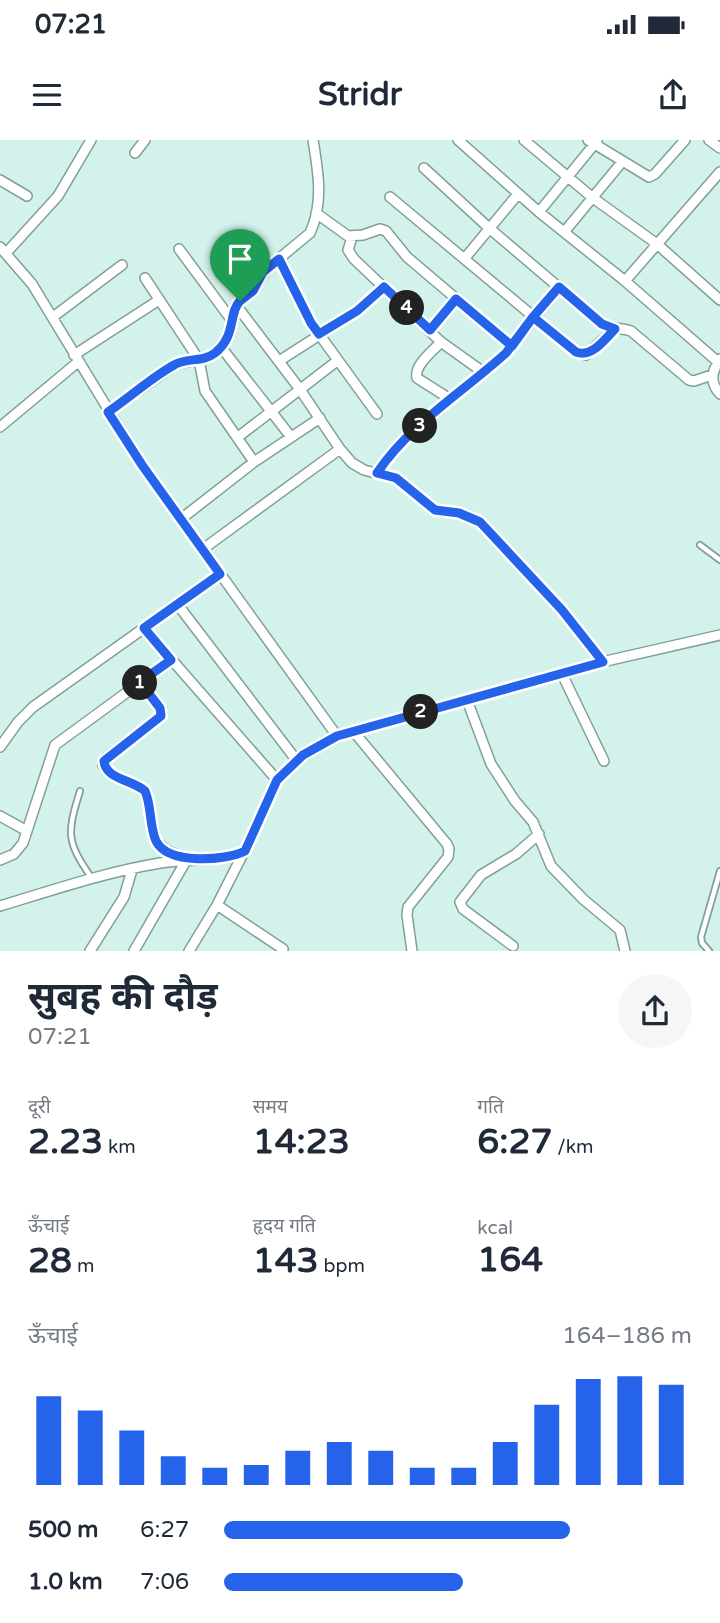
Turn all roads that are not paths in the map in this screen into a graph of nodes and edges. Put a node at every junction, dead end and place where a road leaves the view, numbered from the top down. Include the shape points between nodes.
1 (91, 140) edge
2 (145, 140) edge
3 (313, 140) edge
4 (458, 140) edge
5 (524, 140) edge
6 (685, 140) edge
7 (709, 140) edge
8 (593, 142) edge
9 (720, 149) edge
10 (135, 153) dead end
11 (622, 162) junction
12 (424, 168) dead end
13 (720, 172) edge
14 (567, 177) junction
15 (0, 180) edge
16 (518, 194) junction
17 (27, 196) dead end
18 (390, 197) dead end
19 (593, 198) junction
20 (540, 212) junction
21 (316, 213) junction
22 (489, 228) junction
23 (565, 231) junction
24 (352, 237) junction
25 (657, 244) junction
26 (3, 249) edge
27 (179, 249) dead end
28 (465, 258) junction
29 (279, 259) junction
30 (122, 265) dead end
31 (145, 278) dead end
32 (625, 281) junction
33 (384, 287) junction
34 (559, 287) junction
35 (456, 299) junction
36 (159, 300) junction
37 (720, 300) edge
38 (236, 305) junction
39 (53, 317) junction
40 (533, 317) junction
41 (233, 322) junction
42 (615, 329) junction
43 (430, 330) junction
44 (319, 334) junction
45 (441, 342) junction
46 (512, 346) junction
47 (220, 347) junction
48 (76, 358) junction
49 (199, 360) junction
50 (337, 360) junction
51 (719, 360) edge
52 (279, 361) junction
53 (483, 372) junction
54 (712, 376) junction
55 (299, 388) junction
56 (720, 394) edge
57 (450, 399) junction
58 (270, 411) junction
59 (108, 412) junction
60 (377, 414) dead end
61 (320, 418) junction
62 (0, 427) edge
63 (238, 437) junction
64 (291, 437) junction
65 (340, 449) junction
66 (254, 462) junction
67 (377, 473) junction
68 (181, 519) junction
69 (700, 545) dead end
70 (203, 549) junction
71 (720, 561) edge
72 (220, 574) junction
73 (178, 605) junction
74 (144, 628) junction
75 (720, 635) edge
76 (171, 660) junction
77 (603, 662) junction
78 (562, 674) junction
79 (140, 682) junction
80 (467, 700) junction
81 (354, 732) junction
82 (337, 736) junction
83 (1, 740) edge
84 (297, 761) junction
85 (604, 761) dead end
86 (277, 780) junction
87 (80, 791) dead end
88 (0, 816) edge
89 (27, 831) junction
90 (539, 834) junction
91 (245, 851) junction
92 (187, 859) junction
93 (0, 860) edge
94 (132, 870) junction
95 (720, 871) edge
96 (92, 878) junction
97 (216, 905) junction
98 (0, 906) edge
99 (513, 946) dead end
100 (194, 949) edge
101 (284, 949) dead end
102 (90, 951) edge
103 (135, 951) edge
104 (412, 951) edge
105 (625, 951) edge
106 (709, 951) edge

1 - 26 street via 58,196
2 - 10 street
3 - 21 street via 320,174
4 - 16 street
5 - 14 street
6 - 11 street via 649,177
7 - 9 street
8 - 11 street
8 - 14 street
11 - 19 street
12 - 22 street
13 - 25 street
14 - 19 street
14 - 20 street
15 - 17 street
16 - 20 street
16 - 22 street
18 - 28 street
19 - 23 street
19 - 25 street
20 - 23 street
21 - 24 street
21 - 29 street via 310,233
22 - 28 street
22 - 34 street
23 - 32 street
24 - 33 street via 350,255
24 - 35 street via 386,231 407,257
25 - 32 street
25 - 37 street
26 - 39 street
27 - 41 street
28 - 40 street
29 - 38 street
29 - 44 street
30 - 39 street
31 - 36 street
32 - 51 street
33 - 43 street
33 - 44 street via 357,311
34 - 40 street
34 - 42 street via 602,324
35 - 43 street
35 - 46 street
36 - 48 street
36 - 49 street
38 - 41 street
38 - 52 street
39 - 48 street
40 - 42 street via 582,355
40 - 46 street
41 - 47 street
42 - 54 street via 631,331 689,380
43 - 45 street
44 - 50 street
44 - 52 street
45 - 53 street
45 - 57 street via 415,375
46 - 53 street
47 - 49 street
47 - 58 street
48 - 59 street
48 - 62 street
49 - 59 street via 176,363
49 - 63 street via 202,385
50 - 55 street
50 - 60 street
51 - 54 street
52 - 55 street
53 - 57 street
54 - 56 street
55 - 58 street
55 - 61 street
57 - 67 street via 397,447
58 - 63 street
58 - 64 street
59 - 68 street
61 - 64 street
61 - 65 street
63 - 66 street
64 - 66 street
65 - 67 street via 357,467
65 - 70 street
66 - 68 street
67 - 77 street via 396,478 435,510 480,522 562,610
68 - 70 street
69 - 71 lane
70 - 72 street
72 - 73 street
72 - 82 street
73 - 74 street
73 - 84 street
74 - 76 street
74 - 83 street via 33,707
75 - 77 street
76 - 79 street
76 - 86 street
77 - 78 street
78 - 80 street
78 - 85 street
79 - 89 street via 55,745
79 - 92 street via 161,716 103,765 108,774 145,791 156,841
80 - 81 street
80 - 90 street via 491,764
81 - 82 street
81 - 104 street via 449,849 448,857 408,907
82 - 84 street
84 - 86 street
86 - 91 street
87 - 96 lane via 71,819 71,844
88 - 89 street
89 - 93 street via 19,849
90 - 99 street via 481,874 460,902
90 - 105 street via 551,866 620,930
91 - 92 street
91 - 97 street
92 - 94 street
92 - 103 street
94 - 96 street
94 - 102 street via 124,897
95 - 106 lane via 701,937
96 - 98 street
97 - 100 street
97 - 101 street

